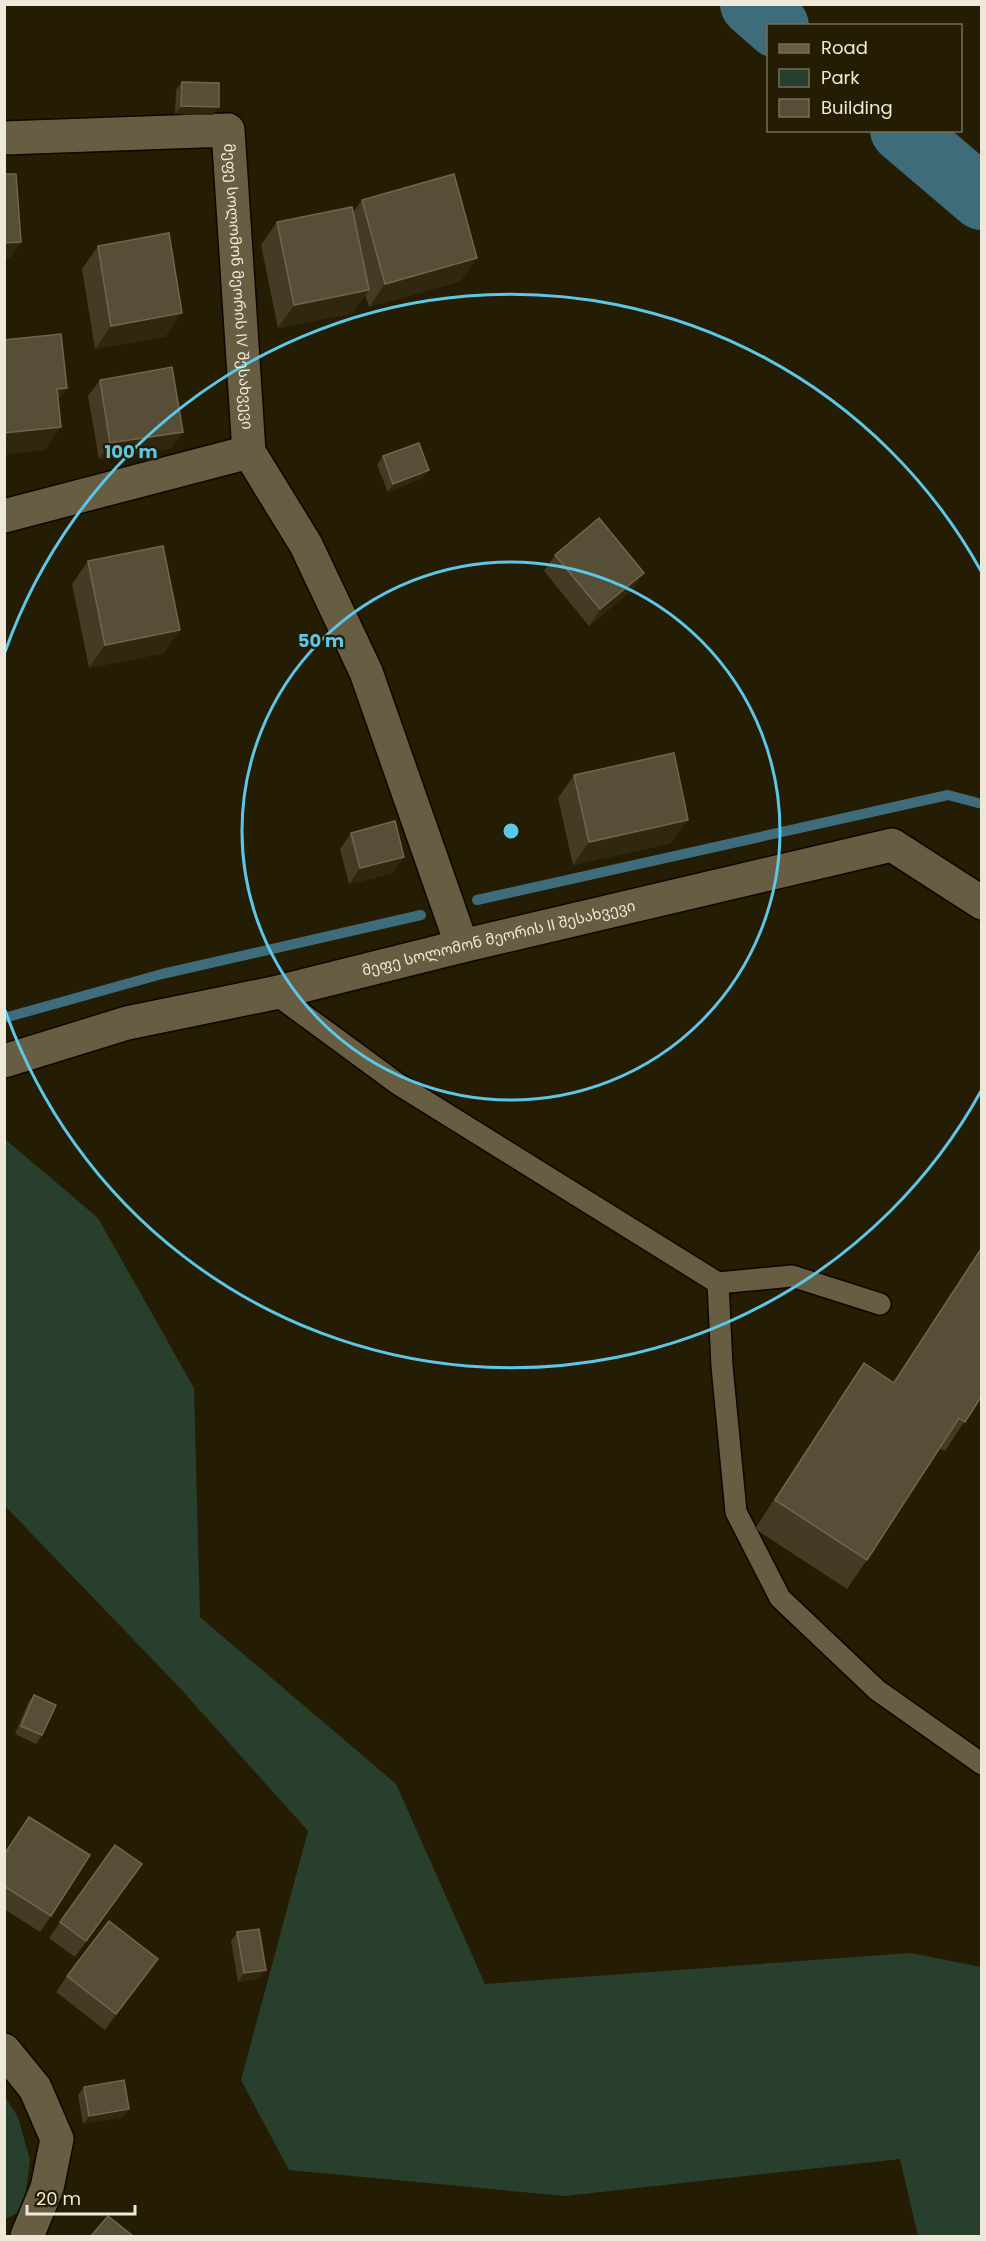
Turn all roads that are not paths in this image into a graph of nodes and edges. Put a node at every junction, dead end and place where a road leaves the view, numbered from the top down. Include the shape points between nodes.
1 (4, 138) edge
2 (249, 452) junction
3 (4, 516) edge
4 (981, 903) edge
5 (462, 946) junction
6 (274, 993) junction
7 (4, 1061) edge
8 (718, 1283) junction
9 (880, 1304) dead end
10 (981, 1764) edge
11 (4, 2050) edge
12 (27, 2236) edge

1 - 2 street, მეფე სოლომონ მეორის IV შესახვევი via 228,130
2 - 3 street, მეფე სოლომონ მეორის IV შესახვევი
2 - 5 street, მეფე სოლომონ მეორის IV შესახვევი via 306,544 366,672
4 - 5 street, მეფე სოლომონ მეორის II შესახვევი via 892,845
5 - 6 street, მეფე სოლომონ მეორის II შესახვევი
6 - 7 street, მეფე სოლომონ მეორის II შესახვევი via 127,1023
6 - 8 lane via 398,1084
8 - 9 lane via 792,1276
8 - 10 lane via 736,1512 780,1598 877,1690
11 - 12 street via 35,2088 57,2139 47,2188

